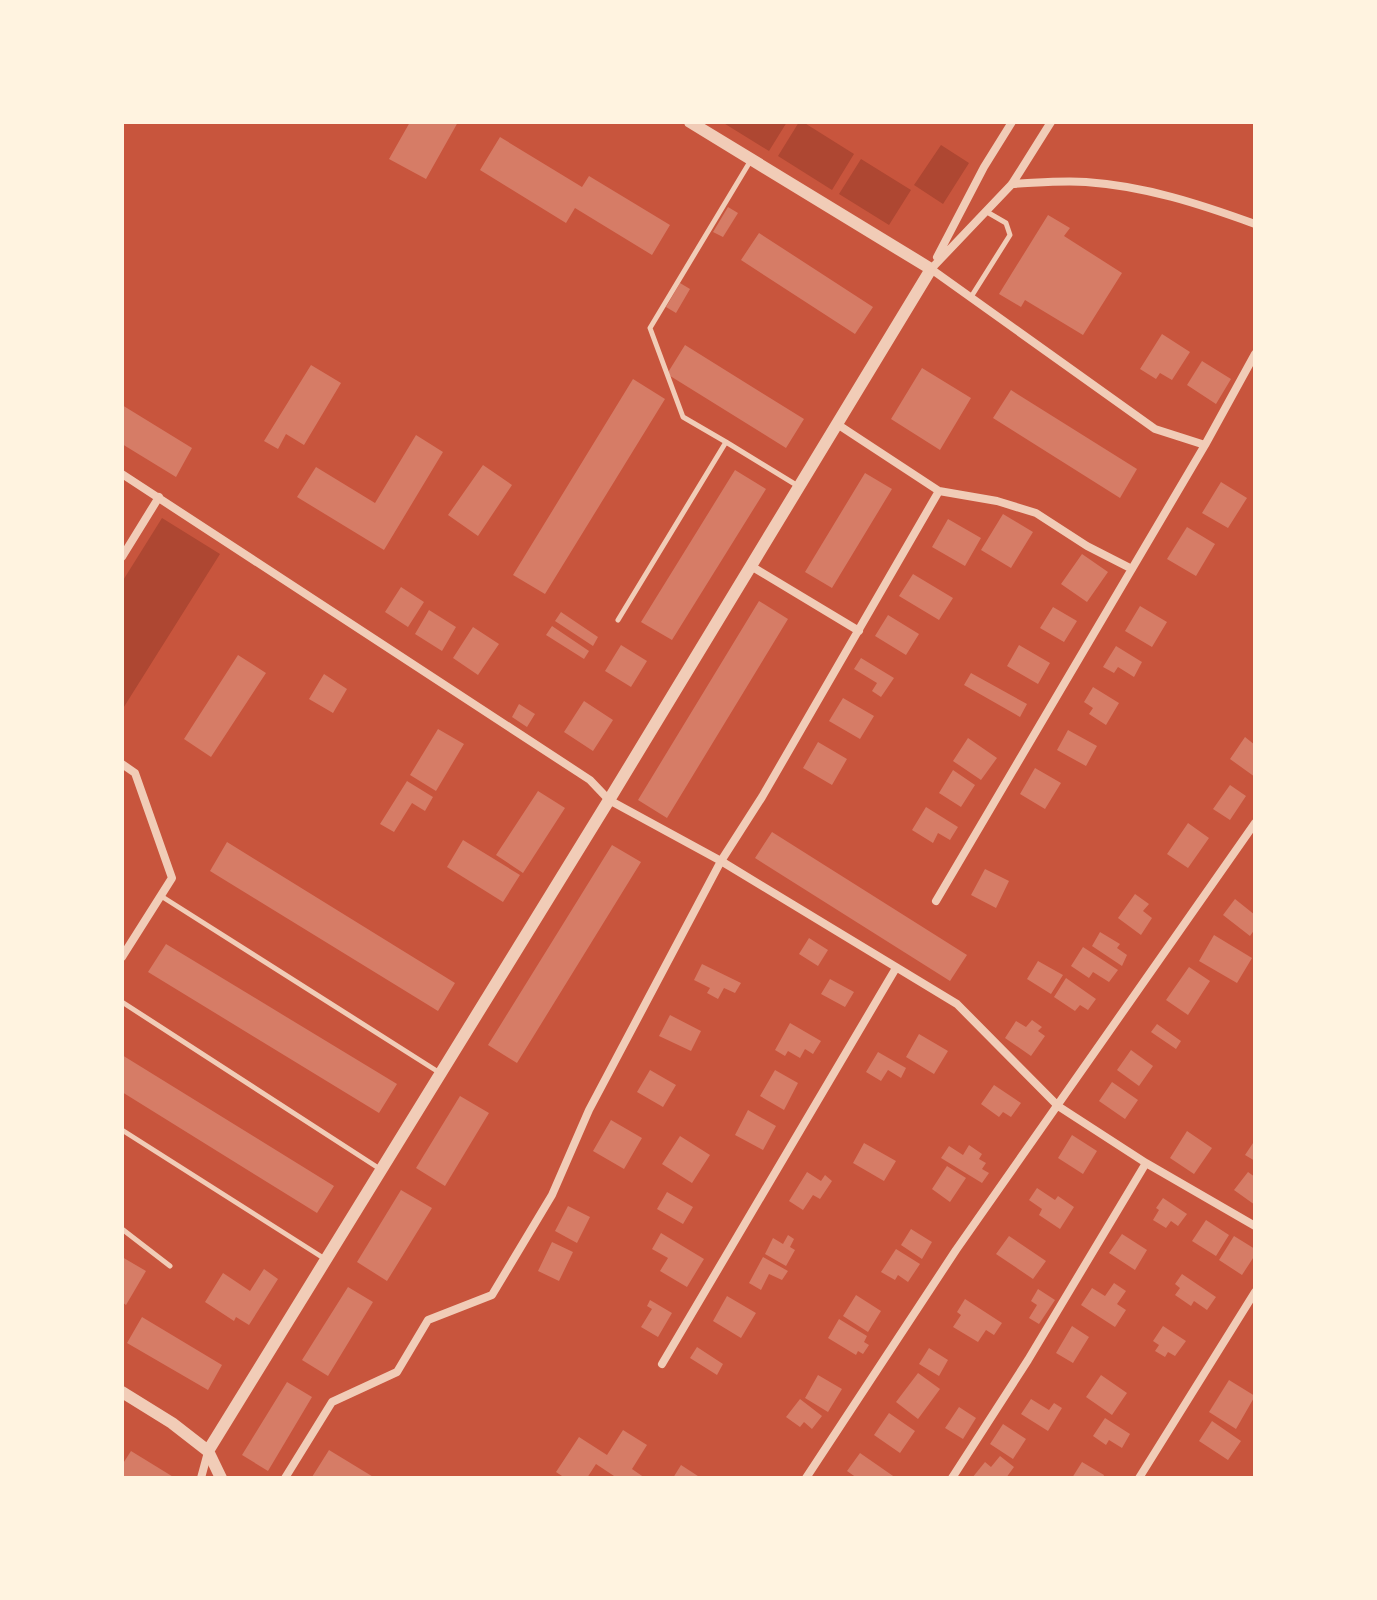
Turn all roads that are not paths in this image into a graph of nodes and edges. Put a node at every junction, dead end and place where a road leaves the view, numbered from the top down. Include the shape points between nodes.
1 (690, 122) edge
2 (1012, 122) edge
3 (1051, 122) edge
4 (751, 160) junction
5 (1012, 184) junction
6 (986, 211) junction
7 (1255, 224) edge
8 (931, 269) junction
9 (971, 297) junction
10 (1255, 354) edge
11 (837, 424) junction
12 (726, 442) junction
13 (1205, 445) junction
14 (122, 474) edge
15 (799, 486) junction
16 (939, 491) junction
17 (159, 497) junction
18 (122, 557) edge
19 (751, 566) junction
20 (1132, 569) junction
21 (618, 620) dead end
22 (859, 631) junction
23 (122, 764) edge
24 (609, 800) junction
25 (1255, 823) edge
26 (721, 861) junction
27 (161, 895) junction
28 (936, 901) dead end
29 (122, 957) edge
30 (896, 968) junction
31 (122, 1002) edge
32 (441, 1073) junction
33 (1058, 1106) junction
34 (122, 1130) edge
35 (1146, 1163) junction
36 (381, 1170) junction
37 (1255, 1226) edge
38 (122, 1229) edge
39 (326, 1259) junction
40 (170, 1266) dead end
41 (1255, 1292) edge
42 (662, 1364) dead end
43 (122, 1392) edge
44 (208, 1451) junction
45 (201, 1478) edge
46 (221, 1478) edge
47 (285, 1478) edge
48 (806, 1478) edge
49 (952, 1478) edge
50 (1139, 1478) edge

1 - 4 street
2 - 8 street
3 - 5 street
4 - 8 street
4 - 12 lane via 650,328 683,417
5 - 6 street
5 - 7 street via 1085,182 1145,189
6 - 8 street
6 - 9 lane via 1006,223 1010,235
8 - 9 street
8 - 11 street
9 - 13 street via 1155,429
10 - 13 street
11 - 15 street
11 - 16 street
12 - 15 lane
12 - 21 lane
13 - 20 street
14 - 17 street
15 - 19 street
16 - 20 street via 1036,513
16 - 22 street
17 - 18 street
17 - 24 street via 590,780
19 - 22 street
19 - 24 street
20 - 28 street
22 - 26 street
23 - 27 street via 135,773 172,878
24 - 26 street
24 - 32 street
25 - 33 street
26 - 30 street
26 - 47 street via 589,1110 552,1195 492,1295 428,1320 397,1372 332,1402
27 - 29 street
27 - 32 lane
30 - 33 street via 957,1004
30 - 42 street
31 - 36 lane
32 - 36 street
33 - 35 street
33 - 48 street
34 - 39 lane
35 - 37 street
35 - 49 street
36 - 39 street
38 - 40 lane
39 - 44 street
41 - 50 street
43 - 44 street
44 - 45 street
44 - 46 street

